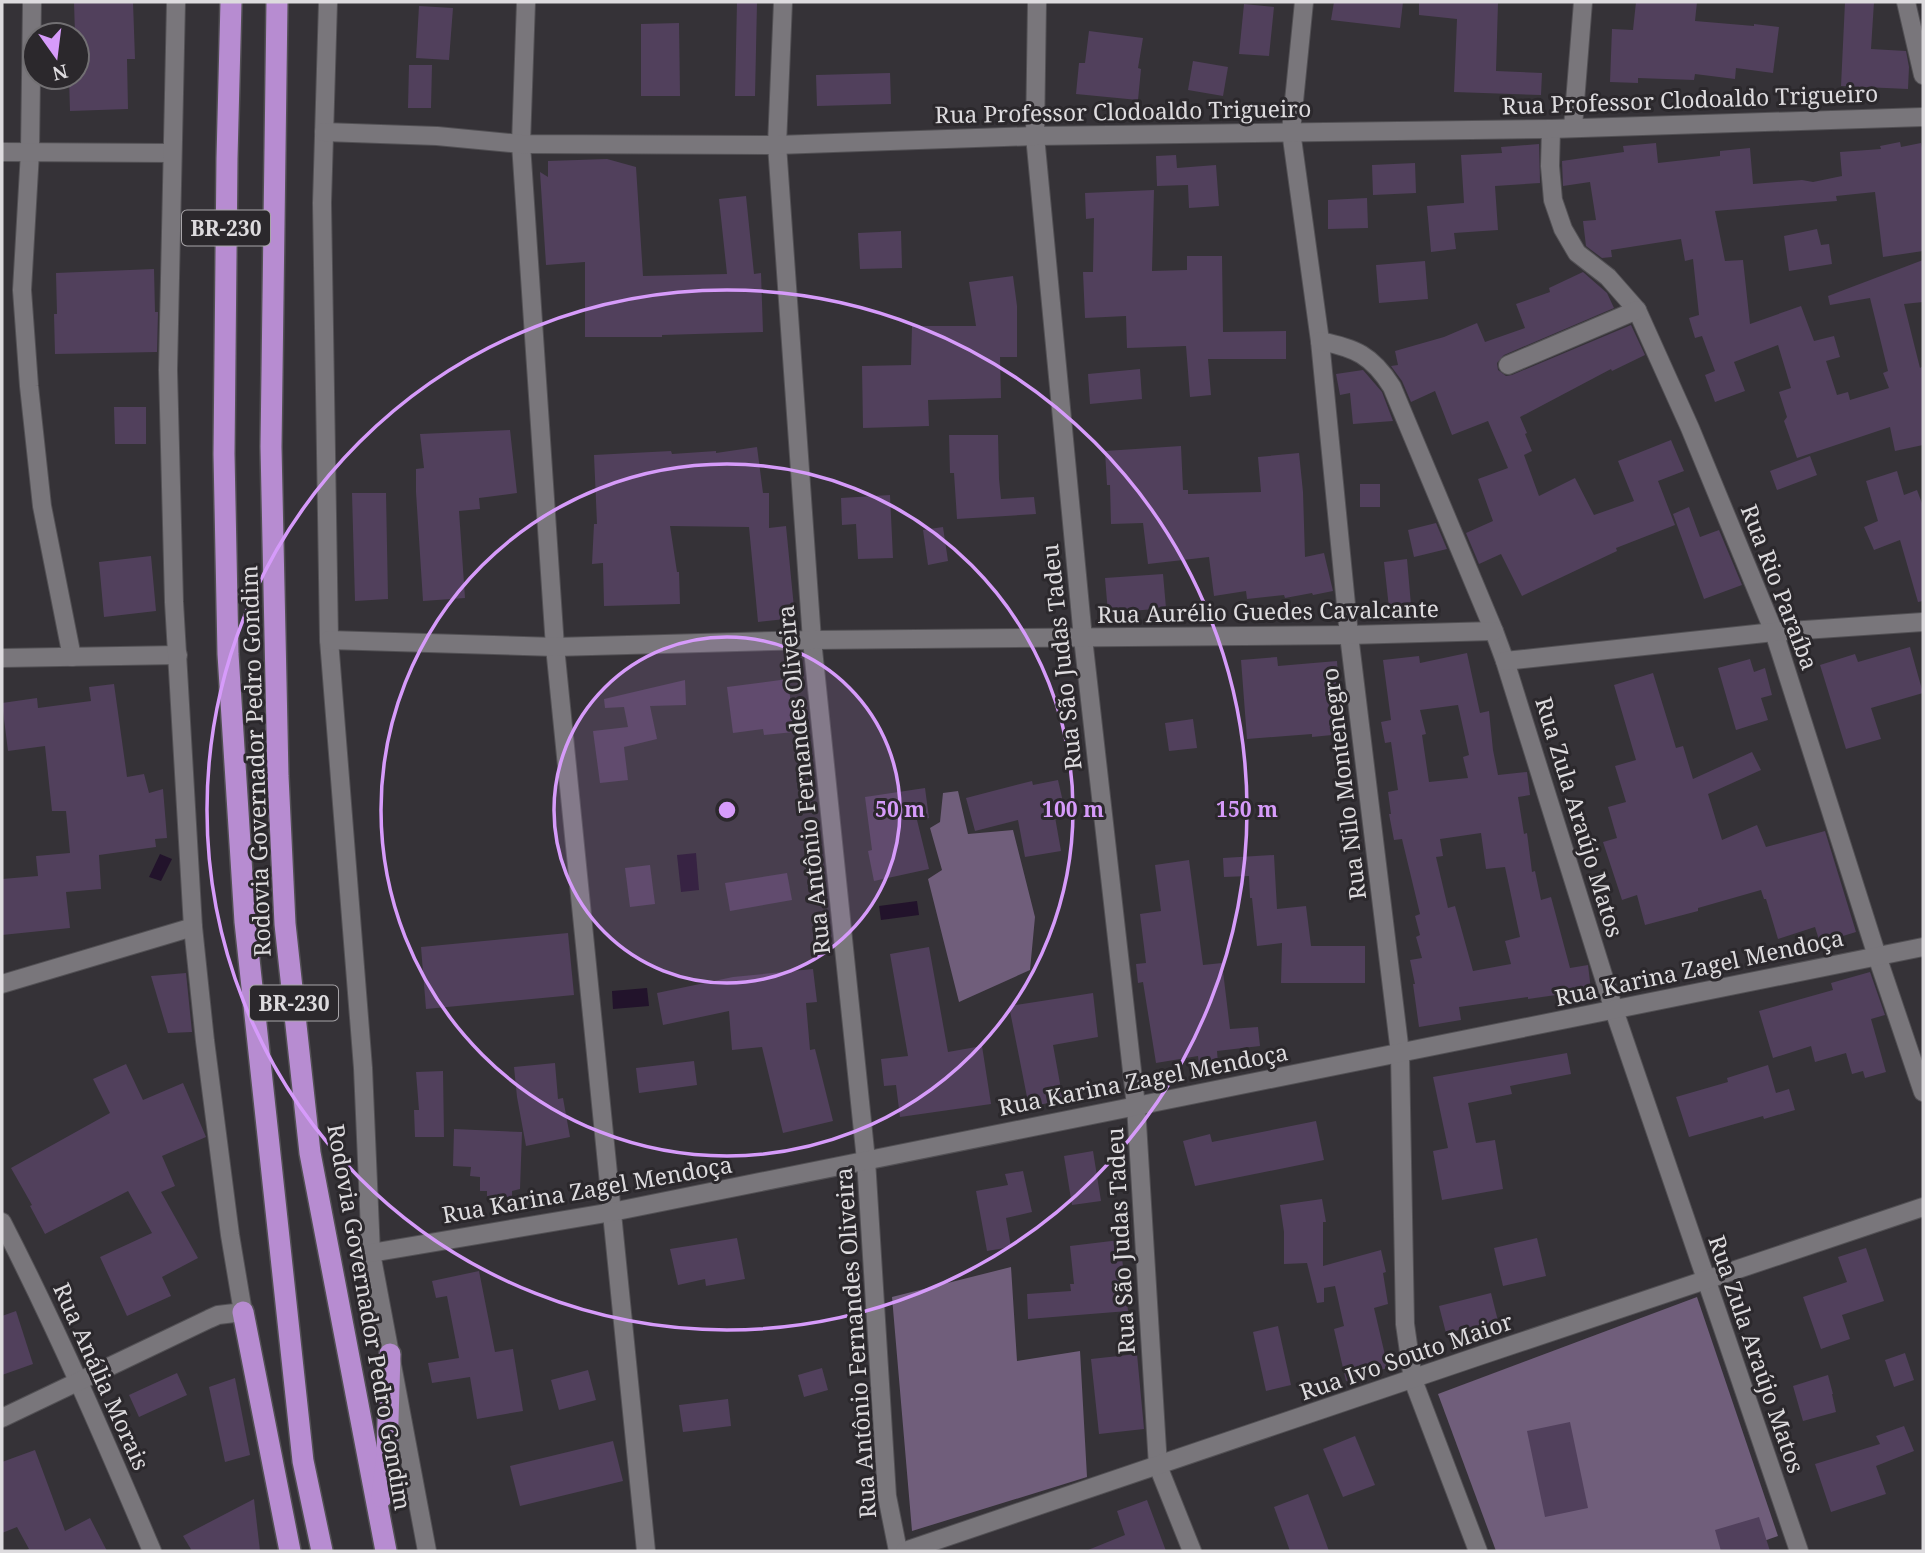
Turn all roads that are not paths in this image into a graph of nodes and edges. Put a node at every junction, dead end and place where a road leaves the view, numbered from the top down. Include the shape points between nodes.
1 (32, 2) edge
2 (176, 2) edge
3 (231, 2) edge
4 (277, 2) edge
5 (328, 2) edge
6 (526, 2) edge
7 (783, 2) edge
8 (1037, 2) edge
9 (1304, 2) edge
10 (1583, 2) edge
11 (1906, 2) edge
12 (1923, 75) edge
13 (1923, 117) edge
14 (1573, 127) junction
15 (1551, 129) junction
16 (1291, 131) junction
17 (324, 132) junction
18 (1035, 136) junction
19 (521, 144) junction
20 (777, 145) junction
21 (2, 152) edge
22 (30, 152) junction
23 (172, 153) junction
24 (1637, 310) junction
25 (1320, 341) junction
26 (1508, 365) dead end
27 (1923, 622) edge
28 (1494, 631) junction
29 (1774, 632) junction
30 (1349, 635) junction
31 (1083, 638) junction
32 (329, 640) junction
33 (812, 640) junction
34 (555, 647) junction
35 (177, 655) junction
36 (72, 657) junction
37 (2, 658) edge
38 (1505, 661) junction
39 (193, 927) junction
40 (1923, 947) edge
41 (1877, 956) junction
42 (2, 984) edge
43 (1615, 1010) junction
44 (1400, 1053) junction
45 (1923, 1092) edge
46 (1136, 1106) junction
47 (866, 1160) junction
48 (1923, 1207) edge
49 (612, 1213) junction
50 (2, 1222) edge
51 (371, 1253) junction
52 (1705, 1279) junction
53 (243, 1312) junction
54 (390, 1354) junction
55 (79, 1380) junction
56 (1413, 1380) junction
57 (2, 1418) edge
58 (1158, 1466) junction
59 (379, 1517) junction
60 (152, 1551) edge
61 (290, 1551) edge
62 (322, 1551) edge
63 (386, 1551) edge
64 (427, 1551) edge
65 (646, 1551) edge
66 (898, 1551) edge
67 (905, 1551) edge
68 (1192, 1551) edge
69 (1478, 1551) edge
70 (1799, 1551) edge

1 - 22 street
2 - 23 street
3 - 62 highway, Rodovia Governador Pedro Gondim / BR-230 via 225,441 228,653 245,922 303,1461
4 - 59 highway, Rodovia Governador Pedro Gondim / BR-230 via 271,447 285,923 310,1153
5 - 17 street
6 - 19 street
7 - 20 street, Rua Antônio Fernandes Oliveira
8 - 18 street, Rua São Judas Tadeu
9 - 16 street, Rua Nilo Montenegro
10 - 14 street
11 - 12 street
13 - 14 street, Rua Professor Clodoaldo Trigueiro
14 - 15 street, Rua Professor Clodoaldo Trigueiro
15 - 16 street, Rua Professor Clodoaldo Trigueiro
15 - 24 street, Rua Rio Paraíba via 1553,200 1563,229 1577,253 1608,276
16 - 18 street, Rua Professor Clodoaldo Trigueiro
16 - 25 street, Rua Nilo Montenegro
17 - 19 street, Rua Professor Clodoaldo Trigueiro
17 - 32 street
18 - 20 street, Rua Professor Clodoaldo Trigueiro
18 - 31 street, Rua São Judas Tadeu
19 - 20 street, Rua Professor Clodoaldo Trigueiro
19 - 34 street
20 - 33 street, Rua Antônio Fernandes Oliveira
21 - 22 street
22 - 23 street
22 - 36 street via 22,290 29,386 42,506
23 - 35 street via 168,370
24 - 26 street
24 - 29 street, Rua Rio Paraíba
25 - 28 street, Rua Zula Araújo Matos via 1361,353 1392,387
25 - 30 street, Rua Nilo Montenegro
27 - 29 street
28 - 30 street, Rua Aurélio Guedes Cavalcante
28 - 38 street, Rua Zula Araújo Matos
29 - 38 street
29 - 41 street, Rua Rio Paraíba
30 - 31 street, Rua Aurélio Guedes Cavalcante
30 - 44 street, Rua Nilo Montenegro
31 - 33 street, Rua Aurélio Guedes Cavalcante
31 - 46 street, Rua São Judas Tadeu
32 - 34 street, Rua Aurélio Guedes Cavalcante
32 - 51 street via 363,1068
33 - 34 street, Rua Aurélio Guedes Cavalcante
33 - 47 street, Rua Antônio Fernandes Oliveira
34 - 49 street
35 - 36 street
35 - 39 street
36 - 37 street
38 - 43 street, Rua Zula Araújo Matos
39 - 42 street
39 - 53 street
40 - 41 street, Rua Karina Zagel Mendoça
41 - 43 street, Rua Karina Zagel Mendoça
41 - 45 street, Rua Rio Paraíba
43 - 44 street, Rua Karina Zagel Mendoça
43 - 52 street, Rua Zula Araújo Matos
44 - 46 street, Rua Karina Zagel Mendoça
44 - 56 street, Rua Nilo Montenegro via 1405,1324
46 - 47 street, Rua Karina Zagel Mendoça
46 - 58 street, Rua São Judas Tadeu
47 - 49 street, Rua Karina Zagel Mendoça
47 - 66 street, Rua Antônio Fernandes Oliveira via 887,1496
48 - 52 street, Rua Ivo Souto Maior
49 - 51 street, Rua Karina Zagel Mendoça
49 - 65 street
50 - 55 street, Rua Anália Morais
51 - 54 street
52 - 56 street, Rua Ivo Souto Maior
52 - 70 street, Rua Zula Araújo Matos
53 - 55 street via 218,1315
53 - 61 highway
54 - 59 highway via 387,1454
54 - 64 street
55 - 57 street
55 - 60 street, Rua Anália Morais
56 - 58 street, Rua Ivo Souto Maior
56 - 69 street, Rua Nilo Montenegro
58 - 67 street, Rua Ivo Souto Maior
58 - 68 street, Rua São Judas Tadeu
59 - 63 highway, Rodovia Governador Pedro Gondim / BR-230

